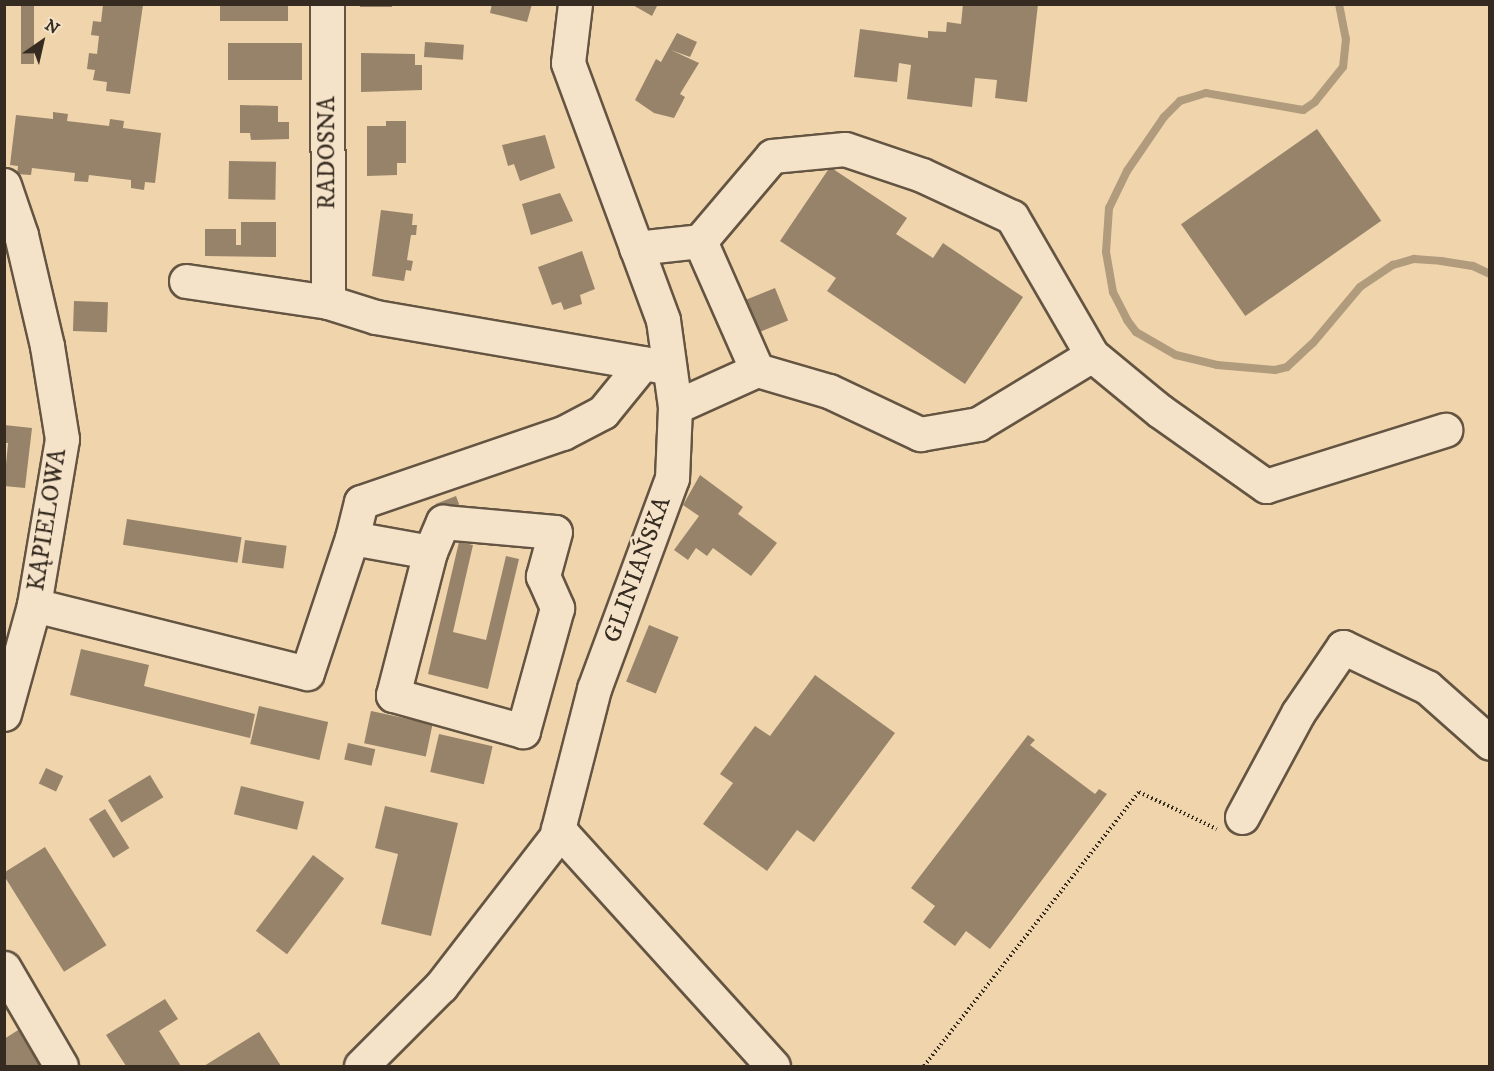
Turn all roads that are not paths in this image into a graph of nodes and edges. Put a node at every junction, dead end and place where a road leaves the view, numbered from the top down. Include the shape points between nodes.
1 (327, 4) edge
2 (575, 4) edge
3 (4, 185) edge
4 (700, 241) junction
5 (636, 248) junction
6 (186, 280) dead end
7 (328, 302) junction
8 (1092, 355) junction
9 (655, 365) junction
10 (757, 370) junction
11 (675, 408) junction
12 (1445, 430) dead end
13 (352, 538) junction
14 (430, 552) junction
15 (34, 605) junction
16 (4, 714) edge
17 (1490, 743) edge
18 (1242, 817) road end
19 (561, 831) junction
20 (4, 968) edge
21 (61, 1066) edge
22 (361, 1066) edge
23 (773, 1066) edge

1 - 7 street, RADOSNA
2 - 5 street, GLINIAŃSKA via 568,63
3 - 15 street, KĄPIELOWA via 21,235 47,346 62,439
4 - 5 street
4 - 8 street via 772,156 845,149 922,175 1012,218
4 - 10 street
5 - 9 street, GLINIAŃSKA via 663,320
6 - 7 street
7 - 9 street via 376,317
8 - 10 street via 978,424 920,434 829,391
8 - 12 street via 1160,411 1266,486
9 - 11 street, GLINIAŃSKA
9 - 13 street via 603,412 563,433 361,501
10 - 11 street
11 - 19 street, GLINIAŃSKA via 672,478 594,689 558,829
13 - 14 street
13 - 15 street via 307,674
14 - 14 street via 393,695 524,731 557,608 543,576 555,532 443,522
15 - 16 street, KĄPIELOWA
17 - 18 street via 1427,687 1343,647 1298,713
19 - 22 street via 441,986
19 - 23 street
20 - 21 street

